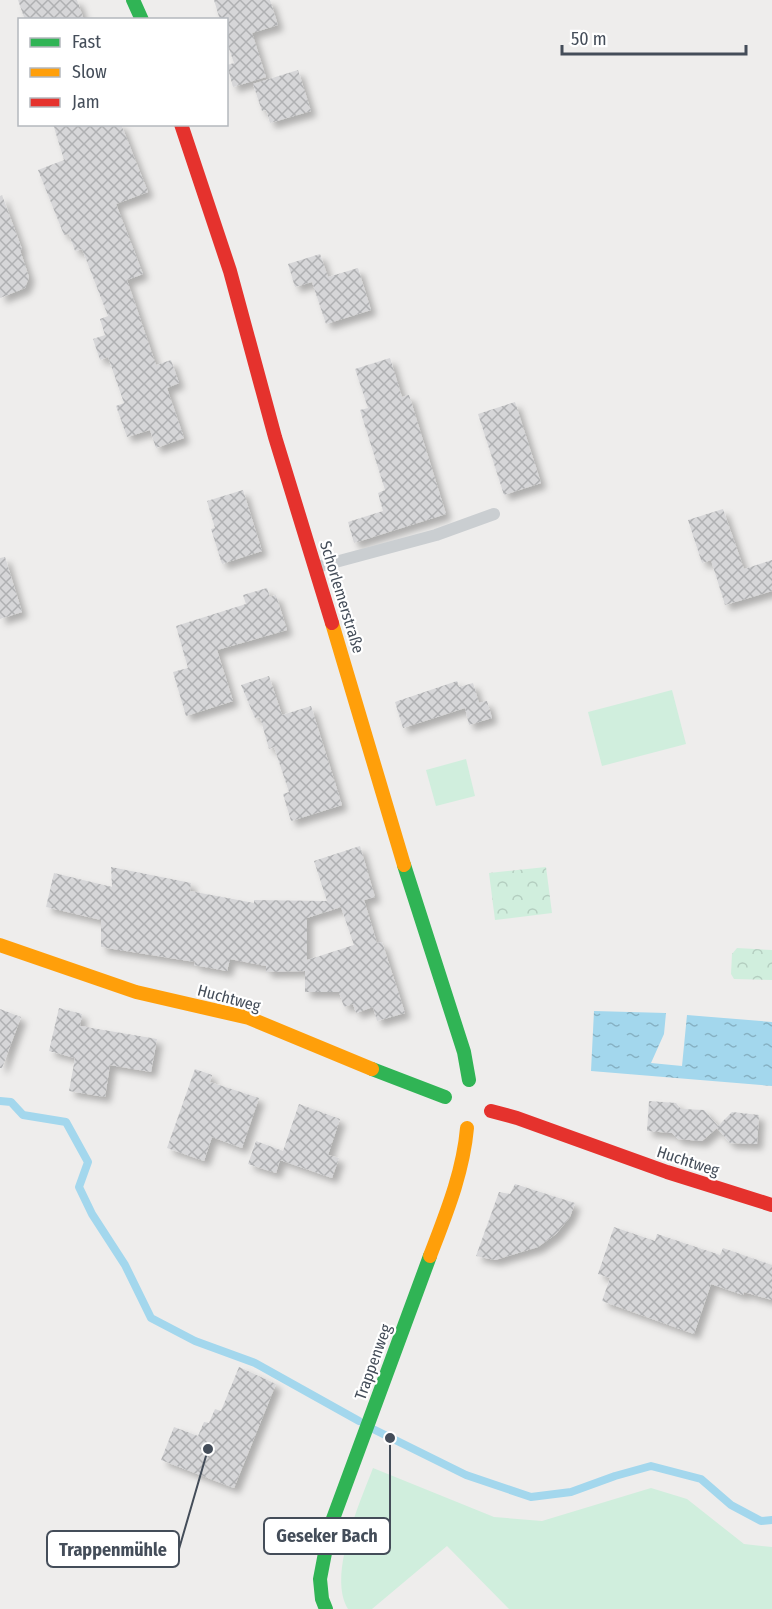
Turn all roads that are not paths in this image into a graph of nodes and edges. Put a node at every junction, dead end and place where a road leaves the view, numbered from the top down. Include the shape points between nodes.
1 (133, 0) edge
2 (141, 18) edge
3 (183, 126) edge
4 (494, 514) dead end
5 (316, 567) junction
6 (0, 945) edge
7 (469, 1080) junction
8 (483, 1085) dead end
9 (491, 1096) dead end
10 (475, 1122) junction
11 (772, 1205) edge
12 (326, 1609) edge

1 - 2 street
3 - 5 street, Schorlemerstraße via 230,271
4 - 5 lane via 436,535
5 - 7 street, Schorlemerstraße via 397,844 464,1052
6 - 7 street, Huchtweg via 136,992 249,1018 421,1089 445,1104 454,1085
7 - 8 street
9 - 10 street, Trappenweg
10 - 11 street, Huchtweg via 517,1118
10 - 12 street, Trappenweg via 457,1183 330,1527 322,1562 321,1599

